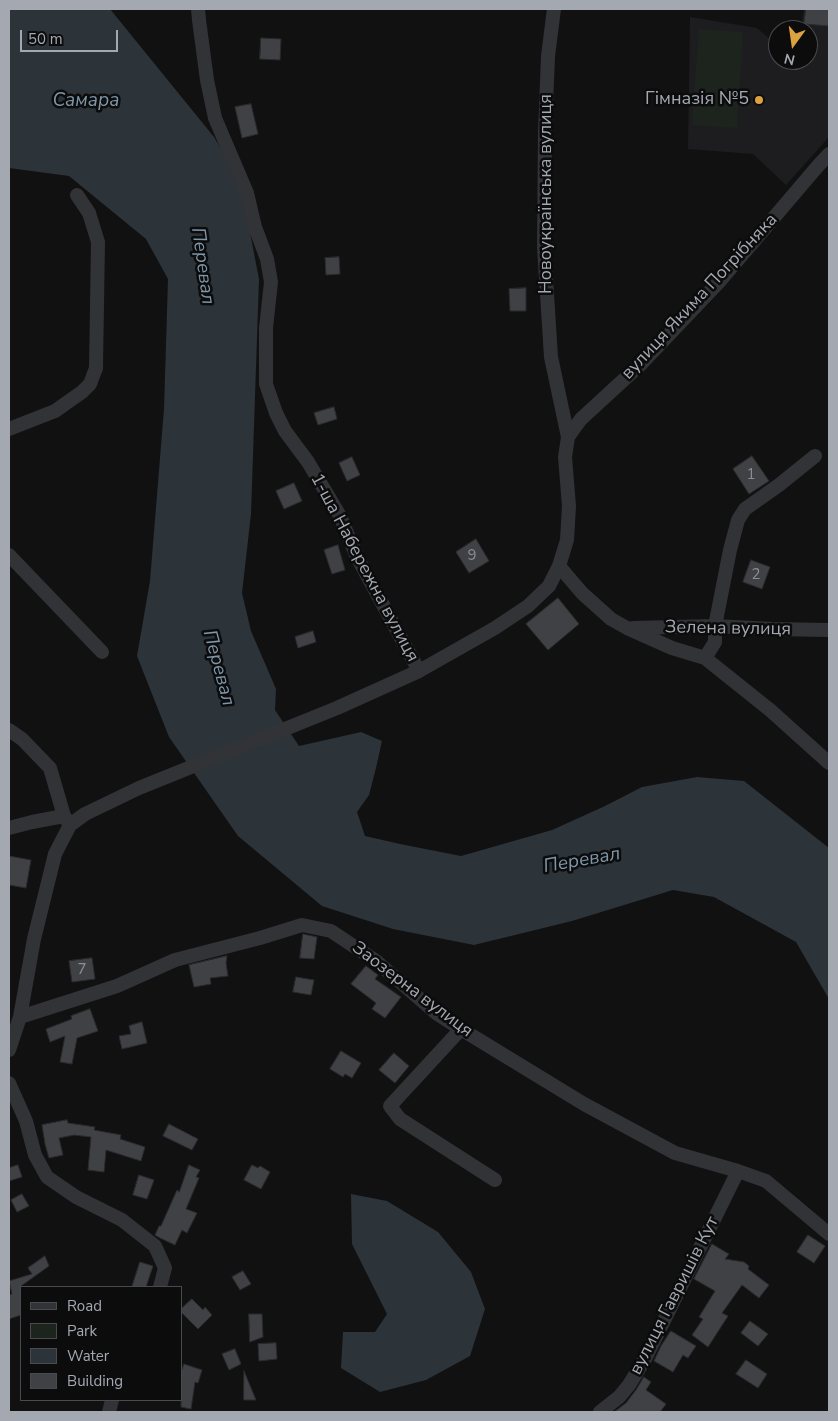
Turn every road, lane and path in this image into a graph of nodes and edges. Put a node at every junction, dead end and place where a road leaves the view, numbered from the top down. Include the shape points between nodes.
1 (198, 9) edge
2 (554, 9) edge
3 (829, 154) edge
4 (77, 195) dead end
5 (9, 429) edge
6 (568, 437) junction
7 (815, 456) dead end
8 (9, 555) edge
9 (560, 566) junction
10 (715, 626) junction
11 (627, 628) junction
12 (829, 630) edge
13 (102, 652) dead end
14 (705, 658) junction
15 (419, 670) junction
16 (9, 730) edge
17 (829, 763) edge
18 (67, 820) junction
19 (9, 828) edge
20 (20, 1017) junction
21 (461, 1029) junction
22 (9, 1050) edge
23 (9, 1083) edge
24 (738, 1171) junction
25 (495, 1180) dead end
26 (829, 1234) edge
27 (160, 1286) edge
28 (600, 1412) edge

1 - 15 street, 1-ша Набережна вулиця via 215,118 247,193 267,259 271,282 266,328 266,384 285,430 340,516 357,558
2 - 6 street, Новоукраїнська вулиця via 548,56 544,247 551,357
3 - 6 street, вулиця Якима Погрібняка via 719,282 642,363 581,420
4 - 5 street via 89,214 98,242 96,368 90,384 55,411
6 - 9 street, Новоукраїнська вулиця via 565,456 569,506 567,540
7 - 10 street via 745,509 738,520
8 - 13 street
9 - 11 street via 582,593 611,619
9 - 15 street, Новоукраїнська вулиця via 549,586 528,606
10 - 11 street, Зелена вулиця
10 - 12 street, Зелена вулиця
10 - 14 street via 715,642
11 - 14 street via 672,648
14 - 17 street
15 - 18 street, Новоукраїнська вулиця via 337,708
16 - 18 street via 22,738 50,768
18 - 19 street via 32,822
18 - 20 street via 34,939
20 - 21 street, Заозерна вулиця via 117,986 175,960 302,925 331,931 376,961 436,1013
20 - 22 street
21 - 24 street, Заозерна вулиця via 584,1104 675,1153
21 - 25 street via 390,1106 400,1119
23 - 27 street via 26,1121 34,1156 48,1177 76,1197 122,1220 155,1246 165,1268
24 - 26 street, Заозерна вулиця via 766,1181
24 - 28 street, вулиця Гавришів Кут via 646,1357 619,1397

